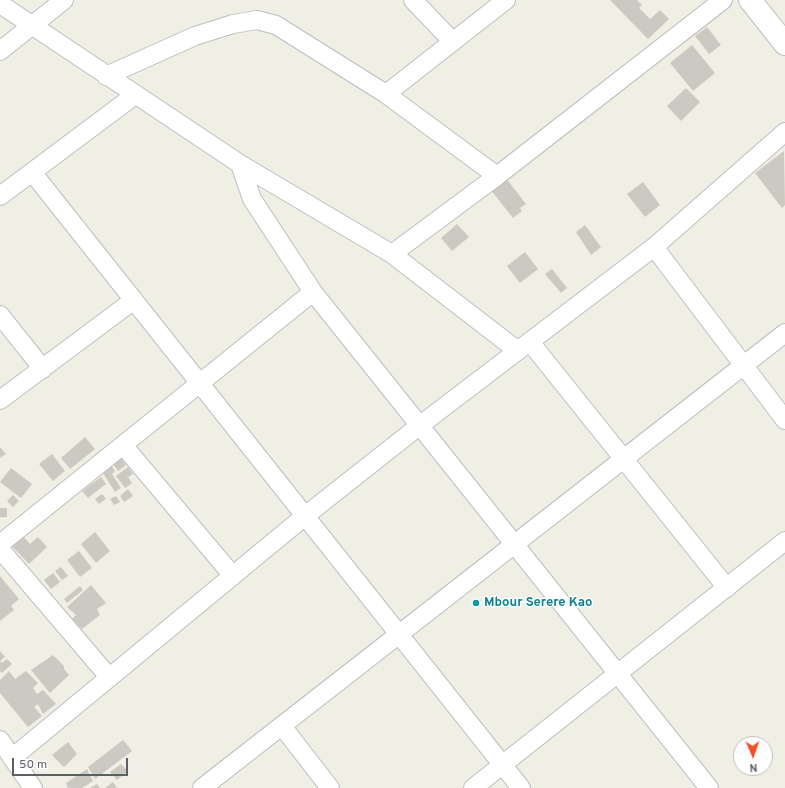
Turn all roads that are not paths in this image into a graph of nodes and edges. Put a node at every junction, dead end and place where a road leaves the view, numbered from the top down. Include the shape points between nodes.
1 (64, 0) edge
2 (413, 0) edge
3 (506, 0) edge
4 (723, 0) edge
5 (750, 0) edge
6 (0, 4) edge
7 (33, 27) junction
8 (453, 42) junction
9 (785, 44) edge
10 (0, 51) edge
11 (106, 76) junction
12 (386, 94) junction
13 (135, 95) junction
14 (785, 132) edge
15 (240, 164) junction
16 (32, 172) junction
17 (497, 176) junction
18 (0, 196) edge
19 (654, 247) junction
20 (392, 254) junction
21 (313, 292) junction
22 (134, 300) junction
23 (0, 315) edge
24 (785, 333) edge
25 (524, 346) junction
26 (743, 365) junction
27 (43, 368) junction
28 (200, 383) junction
29 (0, 400) edge
30 (785, 420) edge
31 (419, 426) junction
32 (123, 445) junction
33 (624, 459) junction
34 (305, 516) junction
35 (785, 541) edge
36 (0, 544) edge
37 (514, 544) junction
38 (0, 549) edge
39 (233, 576) junction
40 (727, 588) junction
41 (400, 634) junction
42 (617, 674) junction
43 (110, 677) junction
44 (282, 726) junction
45 (0, 740) edge
46 (12, 758) junction
47 (503, 764) junction
48 (33, 788) edge
49 (202, 788) edge
50 (330, 788) edge
51 (473, 788) edge
52 (521, 788) edge
53 (709, 788) edge

1 - 7 street
2 - 8 street
3 - 8 street
4 - 17 street
5 - 9 main road
6 - 7 street
7 - 10 street
7 - 11 street
8 - 12 street
11 - 12 street via 195,36 233,24 257,20 276,25
11 - 13 street
12 - 17 street
13 - 15 street
13 - 16 street
14 - 19 street
15 - 20 street
15 - 21 street via 252,199
16 - 18 street
16 - 22 street
17 - 20 street
19 - 25 street
19 - 26 street
20 - 25 street
21 - 28 street
21 - 31 street
22 - 27 street
22 - 28 street
23 - 27 street
24 - 26 street
25 - 31 street
25 - 33 street
26 - 30 street
26 - 33 street
27 - 29 street
28 - 32 street
28 - 34 street
31 - 34 street
31 - 37 street
32 - 36 street
32 - 39 street
33 - 37 street
33 - 40 street
34 - 39 street
34 - 41 street
35 - 40 street
37 - 41 street
37 - 42 street
38 - 43 street
39 - 43 street
40 - 42 street
41 - 44 street
41 - 47 street
42 - 47 street
42 - 53 street
43 - 46 street
44 - 49 street
44 - 50 street
45 - 46 street
46 - 48 street
47 - 51 street
47 - 52 street

